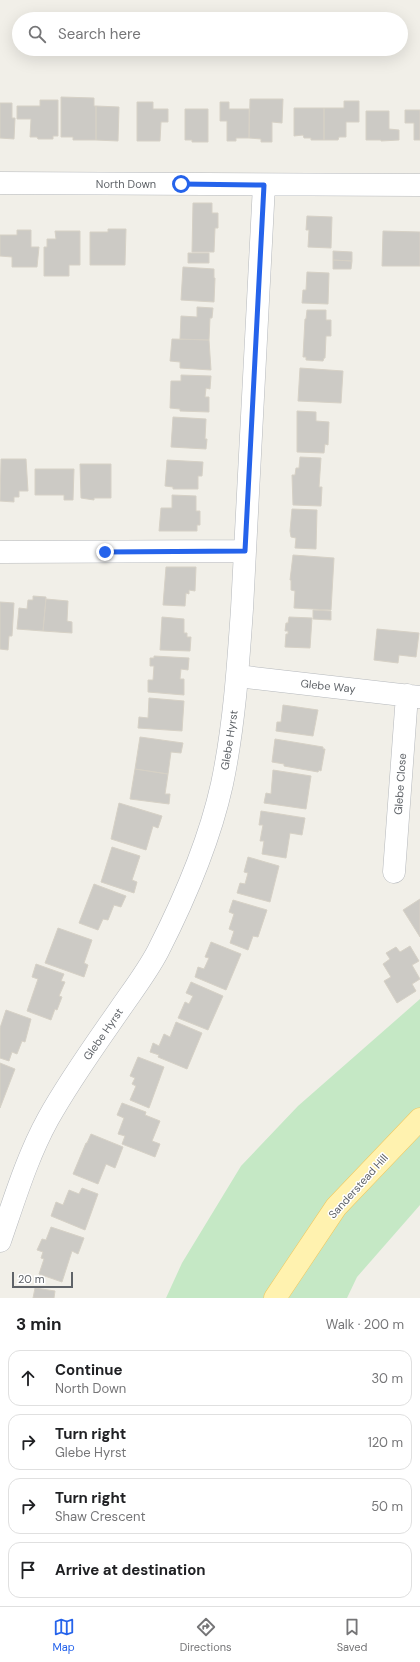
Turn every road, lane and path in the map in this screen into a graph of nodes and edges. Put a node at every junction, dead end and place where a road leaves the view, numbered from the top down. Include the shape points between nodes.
1 (0, 184) edge
2 (264, 185) junction
3 (420, 185) edge
4 (245, 551) junction
5 (0, 552) edge
6 (237, 676) junction
7 (413, 696) edge
8 (394, 872) dead end
9 (420, 1119) edge
10 (0, 1241) edge
11 (275, 1298) edge

1 - 2 street, North Down
2 - 3 street, North Down
2 - 4 street, Glebe Hyrst
4 - 5 street
4 - 6 street, Glebe Hyrst
6 - 7 street, Glebe Way
6 - 10 street, Glebe Hyrst via 230,741 221,784 210,828 192,878 156,954 47,1120
7 - 8 street, Glebe Close
9 - 11 main road, Sanderstead Hill via 336,1207

